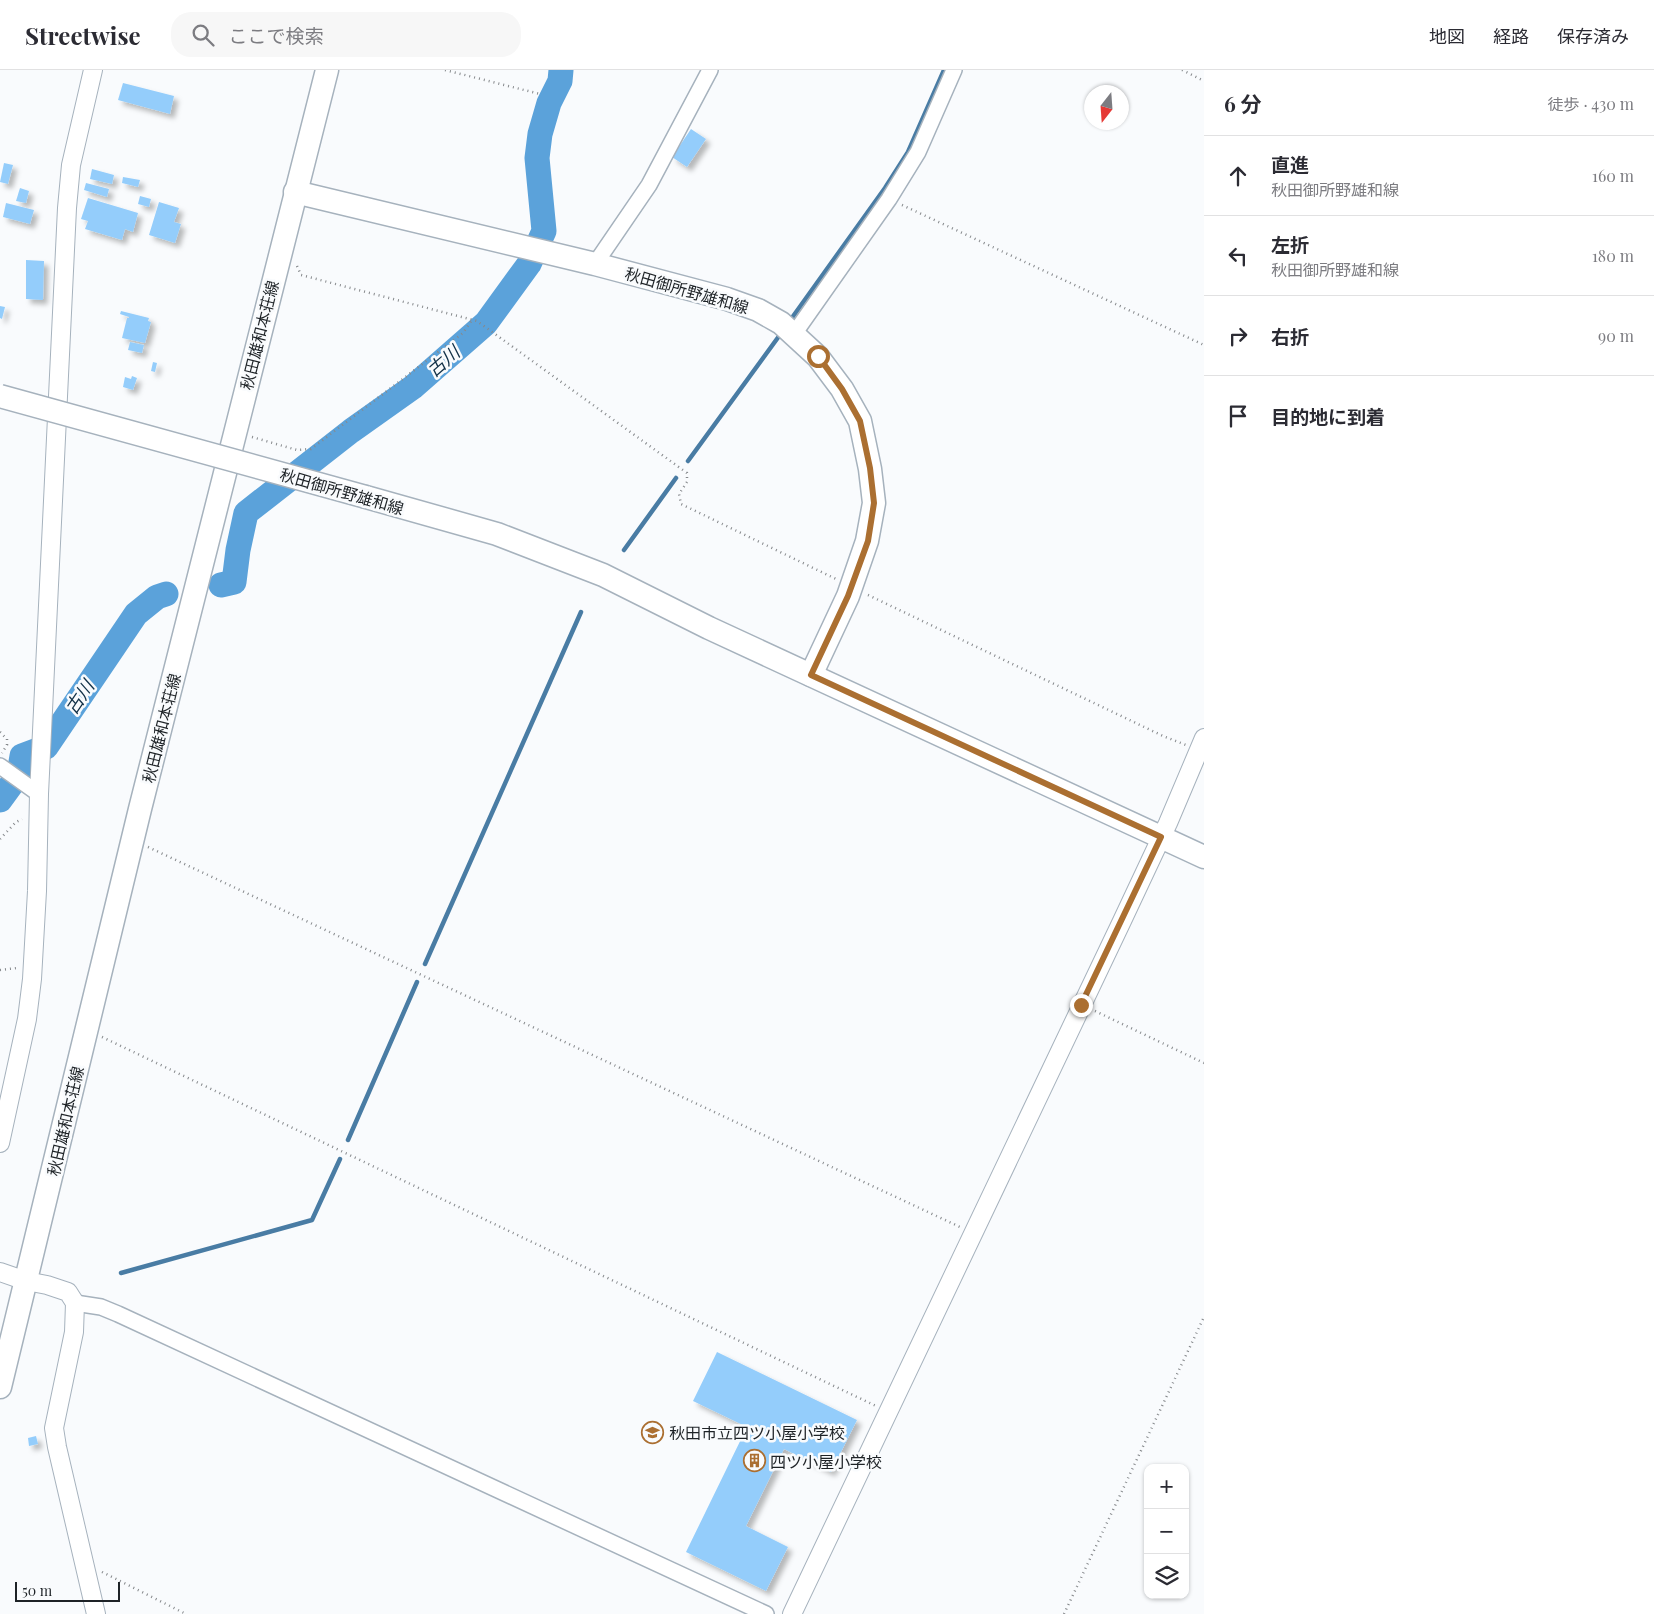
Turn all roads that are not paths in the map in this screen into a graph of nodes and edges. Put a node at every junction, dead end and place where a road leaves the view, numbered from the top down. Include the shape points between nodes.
1 (93, 70) edge
2 (327, 70) edge
3 (710, 70) edge
4 (954, 70) edge
5 (295, 192) junction
6 (596, 264) junction
7 (789, 330) junction
8 (0, 396) edge
9 (811, 675) junction
10 (1201, 744) edge
11 (6, 771) edge
12 (32, 789) junction
13 (1161, 837) junction
14 (1204, 857) edge
15 (0, 1143) edge
16 (0, 1272) edge
17 (26, 1281) junction
18 (76, 1303) junction
19 (0, 1387) edge
20 (96, 1614) edge
21 (766, 1614) edge
22 (792, 1614) edge

1 - 12 street via 71,165 67,208 42,736 40,761
2 - 5 main road, 秋田雄和本荘線
3 - 6 street via 649,185
4 - 7 street via 918,152 889,199
5 - 6 main road, 秋田御所野雄和線
5 - 17 main road, 秋田雄和本荘線
6 - 7 main road, 秋田御所野雄和線 via 727,299 758,310
7 - 9 main road, 秋田御所野雄和線 via 818,356 860,421 874,503 868,541 852,587
8 - 9 main road, 秋田御所野雄和線, bridge via 497,534 603,575
9 - 13 main road, 秋田御所野雄和線
10 - 13 street
11 - 12 street
12 - 15 street via 38,815 32,979 27,1019
13 - 14 main road, 秋田御所野雄和線
13 - 22 street
16 - 17 street
17 - 18 street via 68,1292
17 - 19 main road, 秋田雄和本荘線
18 - 20 street via 74,1332 54,1428
18 - 21 street via 118,1314

